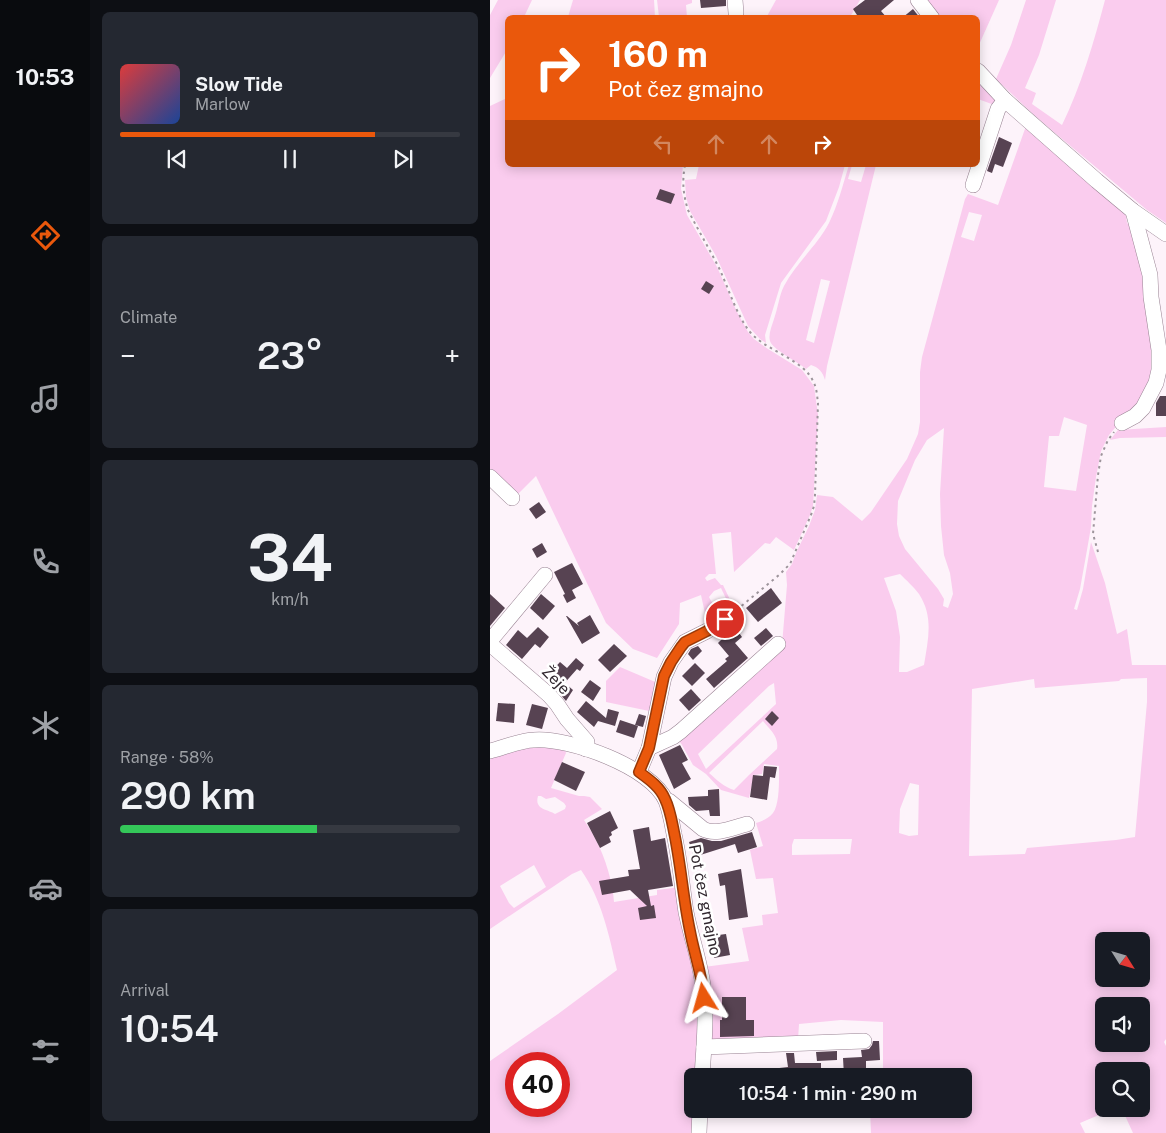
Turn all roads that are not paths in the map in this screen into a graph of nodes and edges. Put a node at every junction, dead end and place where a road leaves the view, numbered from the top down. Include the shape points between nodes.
1 (918, 0) edge
2 (930, 15) edge
3 (980, 73) edge
4 (1005, 100) junction
5 (980, 164) edge
6 (979, 167) edge
7 (973, 186) dead end
8 (1133, 211) junction
9 (1166, 234) edge
10 (1122, 423) road end
11 (490, 478) edge
12 (512, 498) dead end
13 (545, 575) dead end
14 (729, 616) road end
15 (490, 643) edge
16 (778, 644) dead end
17 (649, 748) junction
18 (586, 749) junction
19 (490, 751) edge
20 (639, 772) junction
21 (677, 816) junction
22 (747, 824) dead end
23 (864, 1041) dead end
24 (704, 1047) junction
25 (703, 1068) edge
26 (700, 1118) edge
27 (699, 1133) edge

1 - 2 street
3 - 4 street
4 - 5 street via 998,109
4 - 8 street
6 - 7 street
8 - 9 street
8 - 10 street via 1150,275 1160,350 1156,383 1147,401 1135,416
11 - 12 street
13 - 15 street
14 - 17 street via 685,642 671,662 664,676
15 - 18 street, Žeje via 549,695 587,742
16 - 17 street via 674,737
17 - 20 street
18 - 19 street, Pot čez gmajno via 556,741 533,740
18 - 20 street, Pot čez gmajno
20 - 21 street, Pot čez gmajno via 654,783
21 - 22 street via 707,832
21 - 24 street, Pot čez gmajno via 676,844 703,986
23 - 24 street
24 - 25 street, Pot čez gmajno
26 - 27 street

